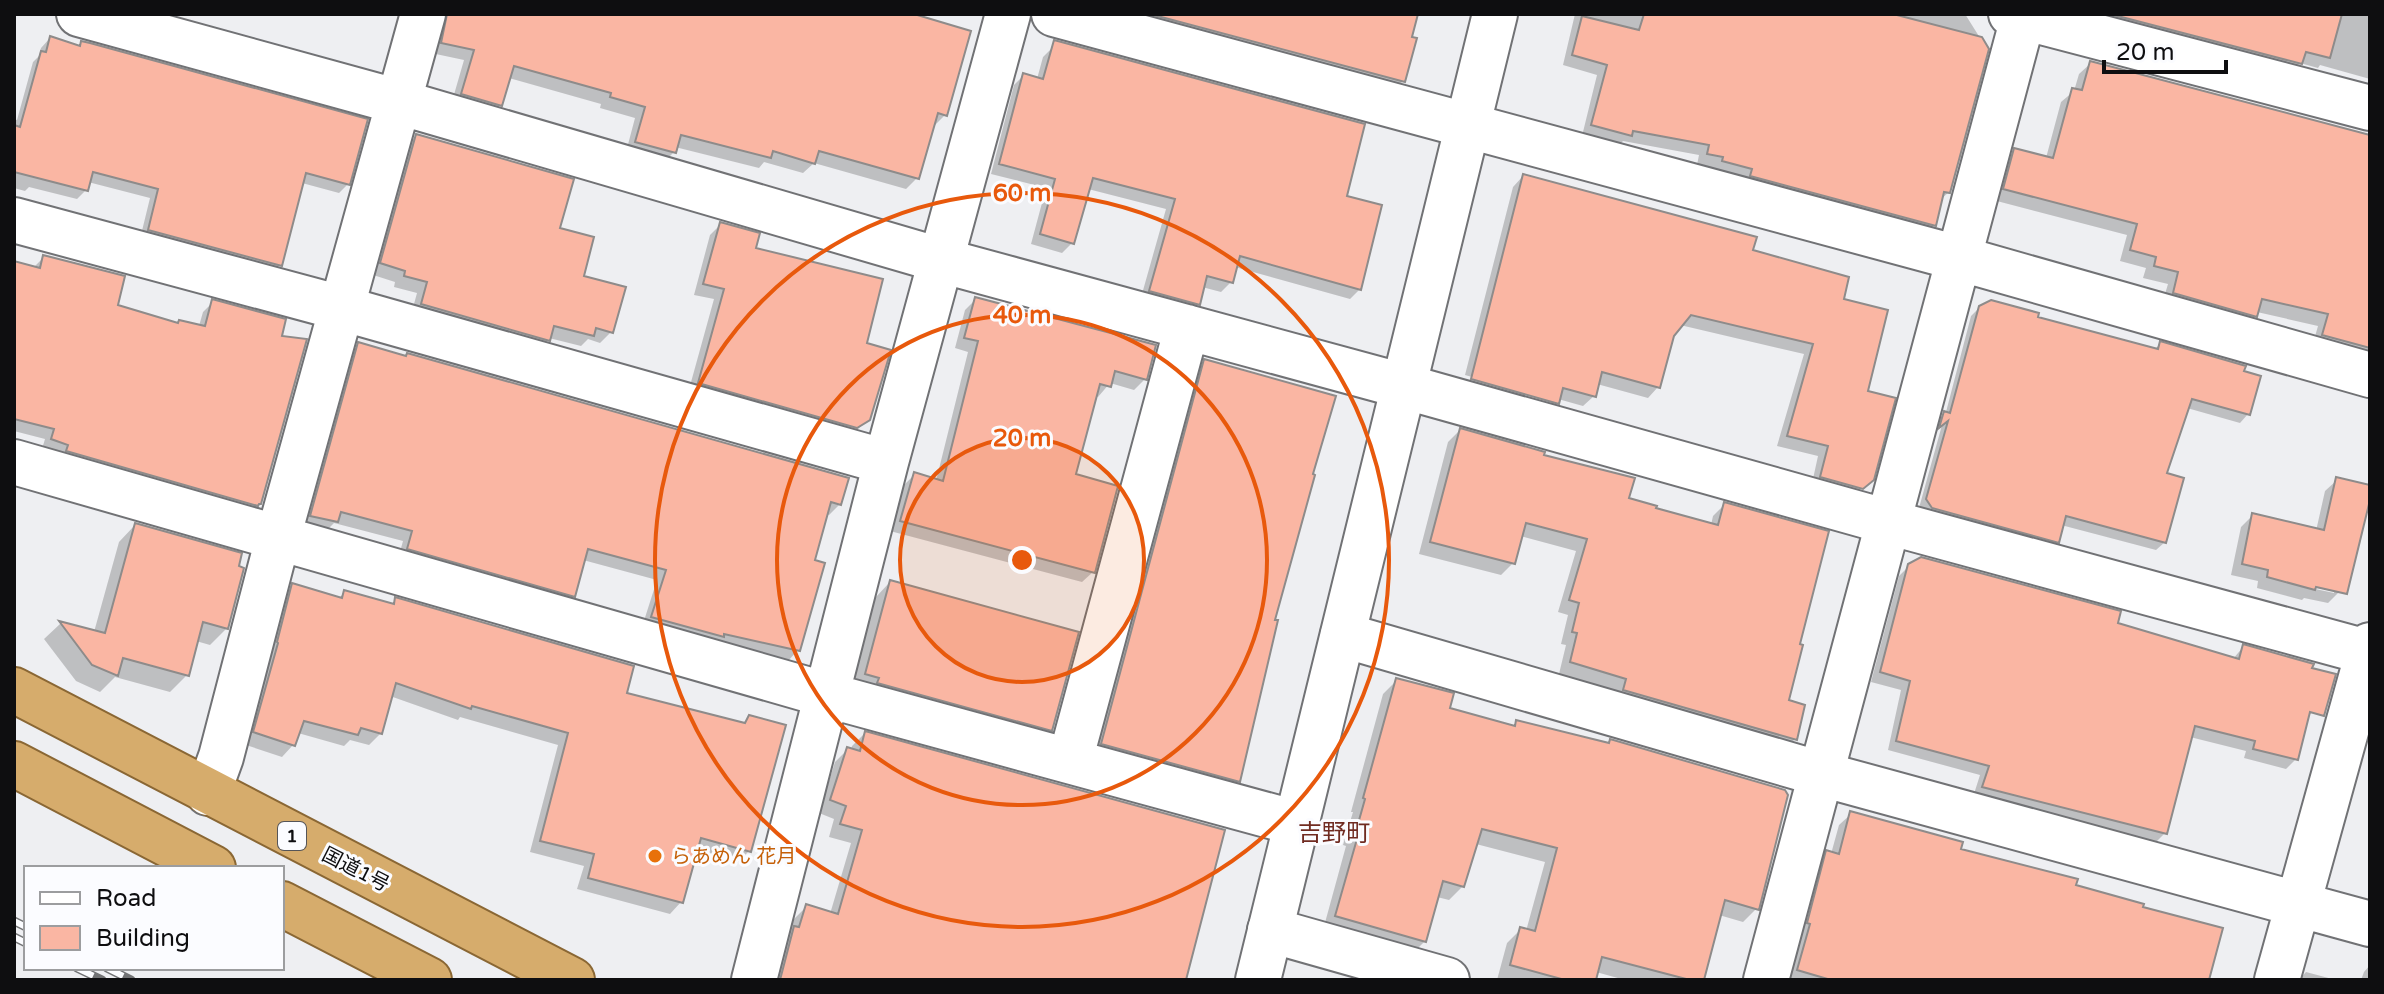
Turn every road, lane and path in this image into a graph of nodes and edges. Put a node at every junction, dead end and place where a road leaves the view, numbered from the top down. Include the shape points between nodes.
1 (79, 14) edge
2 (423, 14) edge
3 (1008, 14) edge
4 (1054, 14) edge
5 (1495, 14) edge
6 (2019, 15) edge
7 (399, 102) junction
8 (2370, 108) edge
9 (1467, 125) junction
10 (14, 220) edge
11 (1958, 258) junction
12 (940, 260) junction
13 (341, 308) junction
14 (1187, 327) junction
15 (2370, 375) edge
16 (1403, 386) junction
17 (14, 462) edge
18 (886, 462) junction
19 (1888, 522) junction
20 (278, 538) junction
21 (1343, 635) junction
22 (2369, 650) edge
23 (14, 690) edge
24 (827, 695) junction
25 (1070, 761) junction
26 (14, 764) edge
27 (1821, 774) junction
28 (208, 793) junction
29 (1296, 823) junction
30 (209, 866) edge
31 (284, 905) edge
32 (2298, 905) junction
33 (2370, 924) edge
34 (1270, 930) junction
35 (429, 980) edge
36 (572, 980) edge
37 (754, 980) edge
38 (1258, 980) edge
39 (1447, 980) edge
40 (1766, 980) edge
41 (2277, 980) edge

1 - 7 street
2 - 7 street
3 - 12 street
4 - 9 street
5 - 9 street
6 - 8 street
6 - 11 street
7 - 12 street
7 - 13 street
9 - 11 street
9 - 16 street
10 - 13 street
11 - 15 street
11 - 19 street
12 - 14 street
12 - 18 street
13 - 18 street
13 - 20 street
14 - 16 street
14 - 25 street
16 - 19 street
16 - 21 street
17 - 20 street
18 - 24 street
19 - 22 street
19 - 27 street
20 - 24 street
20 - 28 street
21 - 27 street
21 - 29 street
22 - 32 street
23 - 28 highway, 国道1号 / 1
24 - 25 street
24 - 37 street
25 - 29 street
26 - 30 highway
27 - 32 street
27 - 40 street
28 - 36 highway, 国道1号 / 1
29 - 34 street
31 - 35 highway
32 - 33 street
32 - 41 street
34 - 38 street
34 - 39 street

